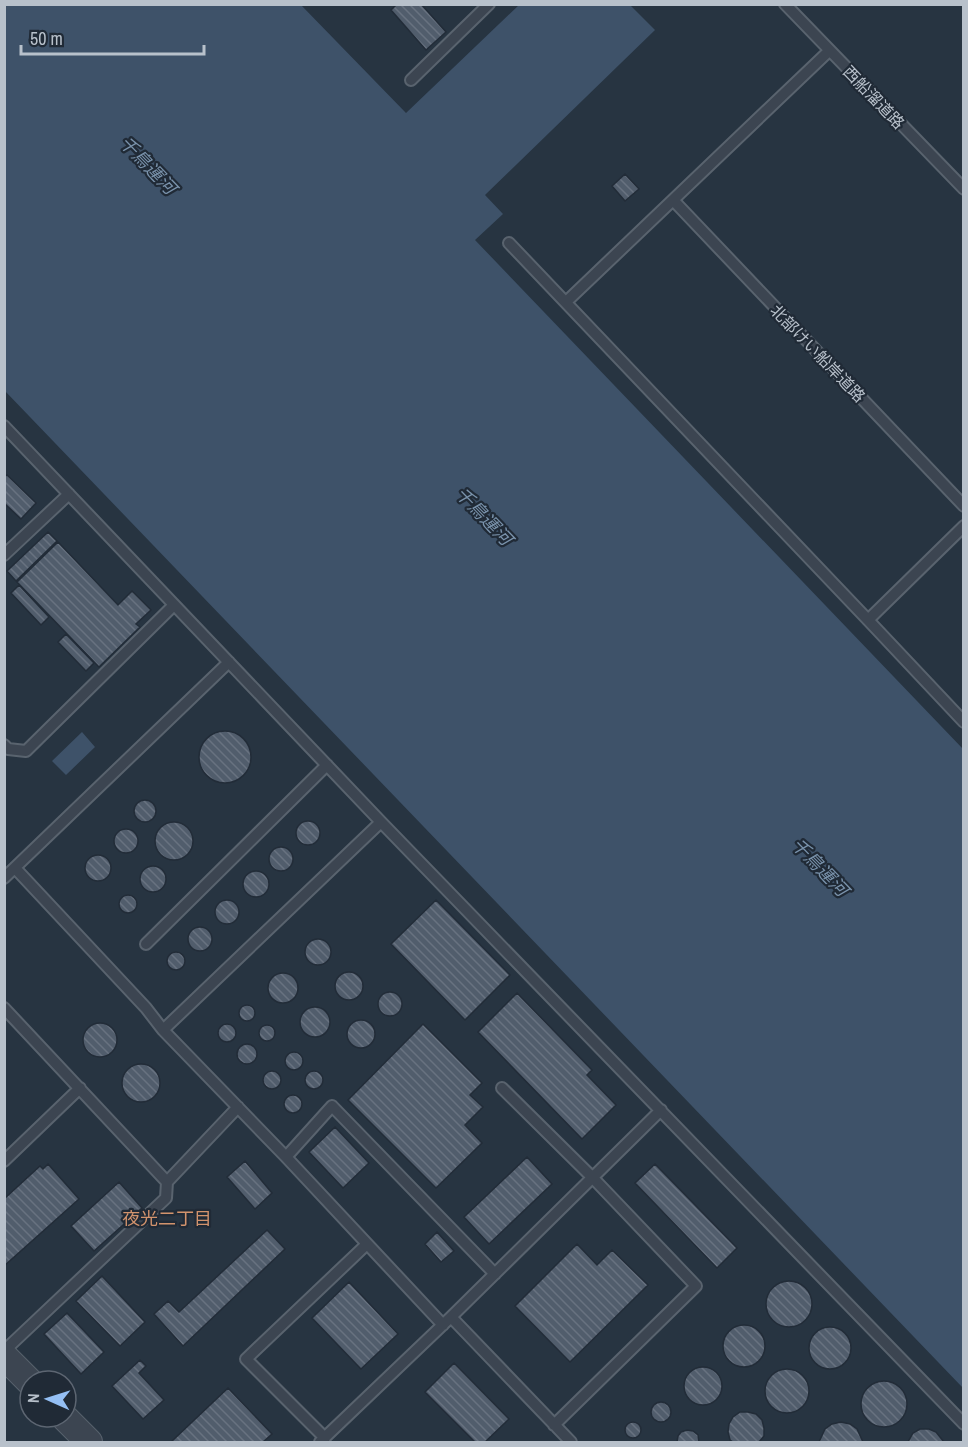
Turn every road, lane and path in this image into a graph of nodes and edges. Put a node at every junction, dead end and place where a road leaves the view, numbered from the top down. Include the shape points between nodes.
1 (489, 4) edge
2 (792, 7) edge
3 (829, 51) junction
4 (411, 80) dead end
5 (963, 189) edge
6 (673, 200) junction
7 (509, 243) dead end
8 (566, 302) junction
9 (4, 426) edge
10 (69, 494) junction
11 (963, 506) edge
12 (963, 526) edge
13 (4, 555) edge
14 (174, 605) junction
15 (868, 620) junction
16 (228, 662) junction
17 (963, 723) edge
18 (4, 746) edge
19 (327, 765) junction
20 (381, 822) junction
21 (15, 868) junction
22 (4, 878) edge
23 (146, 944) dead end
24 (4, 1008) edge
25 (163, 1030) junction
26 (80, 1088) junction
27 (501, 1088) dead end
28 (238, 1107) junction
29 (661, 1110) junction
30 (286, 1157) junction
31 (4, 1161) edge
32 (592, 1178) junction
33 (168, 1182) junction
34 (368, 1244) junction
35 (495, 1274) junction
36 (447, 1321) junction
37 (4, 1352) edge
38 (4, 1356) edge
39 (18, 1370) edge
40 (963, 1424) edge
41 (554, 1425) junction
42 (76, 1429) edge
43 (322, 1440) edge
44 (89, 1443) edge
45 (571, 1443) edge

1 - 4 lane
2 - 3 lane, 西船溜道路
3 - 5 lane, 西船溜道路
3 - 6 lane
6 - 8 lane
6 - 11 lane, 北部けい船岸道路
7 - 8 lane
8 - 15 lane
9 - 10 lane
10 - 13 lane
10 - 14 lane
12 - 15 lane
14 - 16 lane
14 - 18 lane via 26,751
15 - 17 lane
16 - 19 lane
16 - 21 lane
19 - 20 lane
19 - 23 lane
20 - 25 lane
20 - 29 lane
21 - 22 lane
21 - 25 lane
24 - 26 lane
25 - 28 lane
26 - 31 lane
26 - 33 lane
27 - 32 lane
28 - 30 lane
28 - 33 lane
29 - 32 lane
29 - 40 lane
30 - 34 lane
30 - 35 lane via 332,1106
32 - 35 lane
32 - 41 lane via 696,1286
33 - 37 lane via 166,1197
34 - 36 lane
34 - 43 lane via 246,1359
35 - 36 lane
36 - 41 lane
36 - 43 lane
38 - 39 street
41 - 45 lane
42 - 44 street

